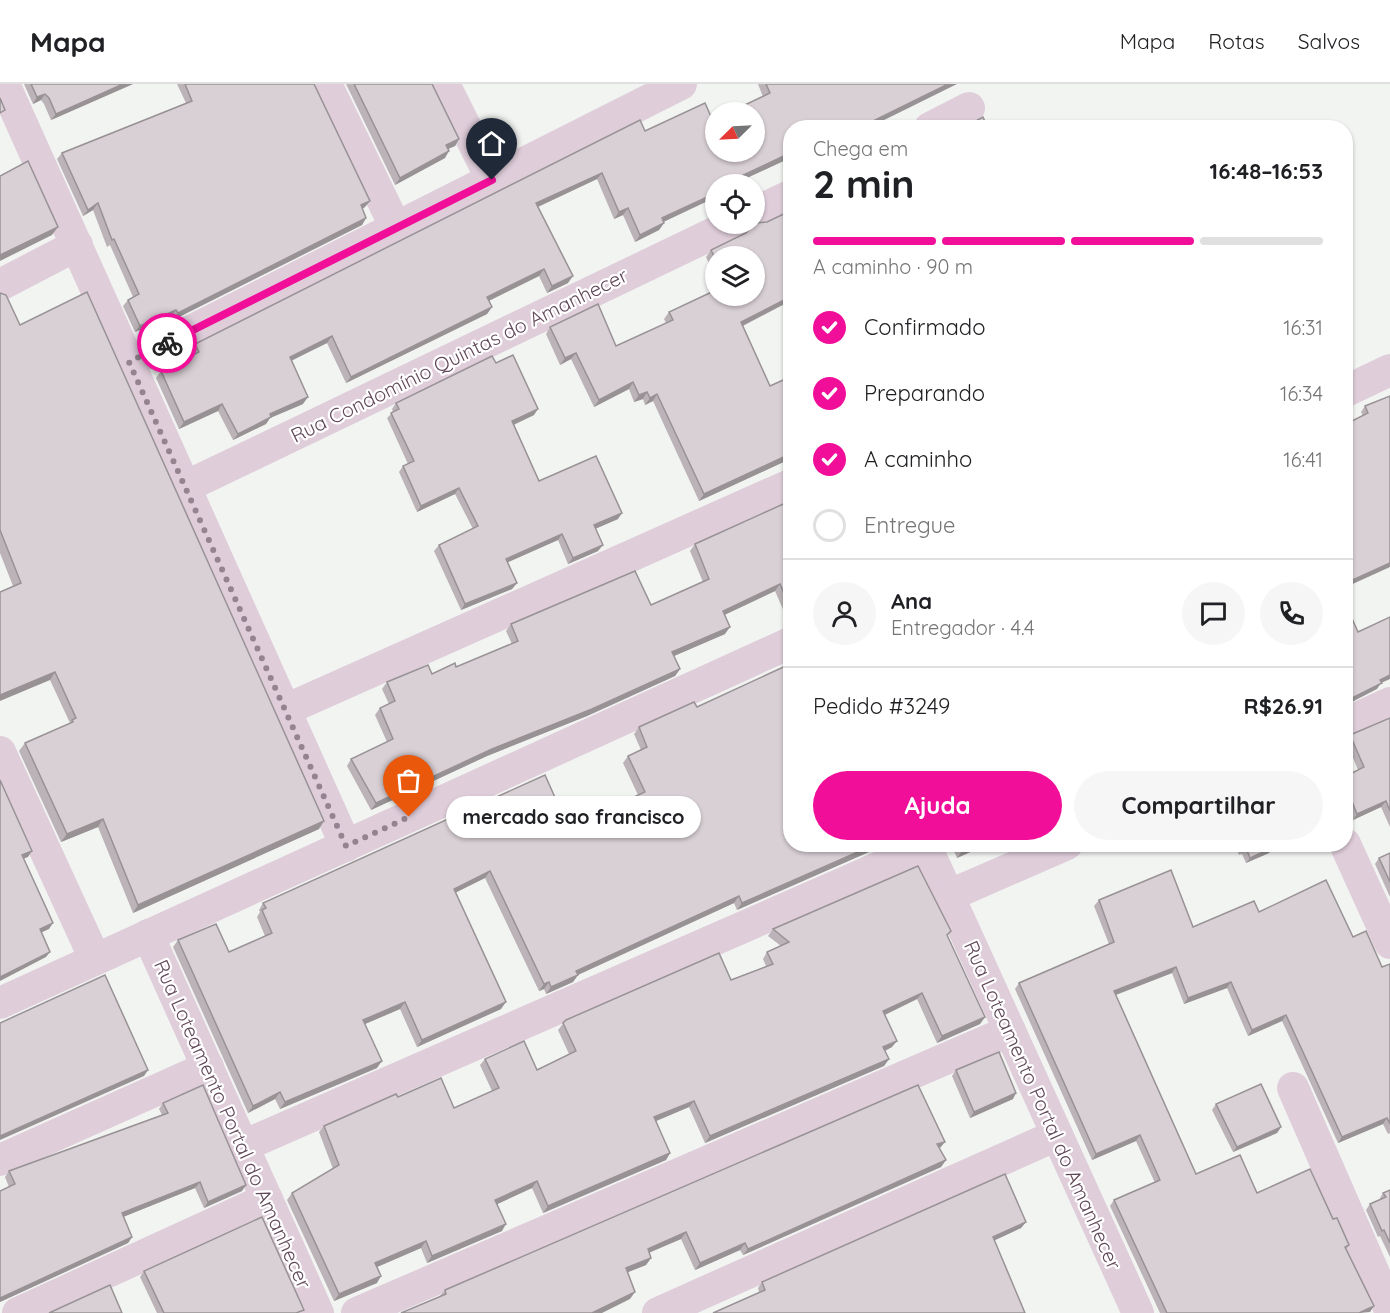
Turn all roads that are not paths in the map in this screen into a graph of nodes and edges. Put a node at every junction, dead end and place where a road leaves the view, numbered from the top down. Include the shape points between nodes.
1 (4, 84) edge
2 (326, 84) edge
3 (444, 84) edge
4 (681, 84) edge
5 (969, 108) dead end
6 (946, 120) edge
7 (492, 180) junction
8 (783, 199) edge
9 (765, 208) edge
10 (396, 228) junction
11 (712, 234) edge
12 (77, 245) junction
13 (0, 285) edge
14 (129, 362) junction
15 (1390, 370) edge
16 (1353, 388) edge
17 (185, 487) junction
18 (783, 488) edge
19 (783, 646) edge
20 (1390, 703) edge
21 (285, 710) junction
22 (1353, 720) edge
23 (0, 752) edge
24 (346, 846) junction
25 (912, 852) edge
26 (929, 852) edge
27 (1047, 852) edge
28 (1349, 852) edge
29 (948, 896) junction
30 (148, 935) junction
31 (1390, 943) edge
32 (95, 959) junction
33 (0, 1003) edge
34 (1010, 1031) junction
35 (207, 1066) junction
36 (1293, 1088) dead end
37 (1057, 1136) junction
38 (243, 1146) junction
39 (0, 1160) edge
40 (267, 1199) junction
41 (1390, 1310) edge
42 (18, 1313) edge
43 (318, 1313) edge
44 (357, 1313) edge
45 (658, 1313) edge
46 (1138, 1313) edge

1 - 12 street
2 - 10 street
3 - 7 street
4 - 7 street
5 - 6 street
7 - 10 street
8 - 9 street
10 - 14 street
11 - 17 street, Rua Condomínio Quintas do Amanhecer
12 - 13 street
12 - 14 street
14 - 17 street
15 - 16 street
17 - 21 street
18 - 21 street
19 - 24 street
20 - 22 street
21 - 24 street
23 - 32 street
24 - 30 street
25 - 38 street
26 - 29 street, Rua Loteamento Portal do Amanhecer
27 - 29 street
28 - 31 street
29 - 34 street, Rua Loteamento Portal do Amanhecer
30 - 32 street
30 - 35 street, Rua Loteamento Portal do Amanhecer
32 - 33 street
34 - 37 street, Rua Loteamento Portal do Amanhecer
34 - 44 street
35 - 38 street, Rua Loteamento Portal do Amanhecer
35 - 39 street
36 - 41 street
37 - 45 street
37 - 46 street, Rua Loteamento Portal do Amanhecer
38 - 40 street, Rua Loteamento Portal do Amanhecer
40 - 42 street
40 - 43 street, Rua Loteamento Portal do Amanhecer

